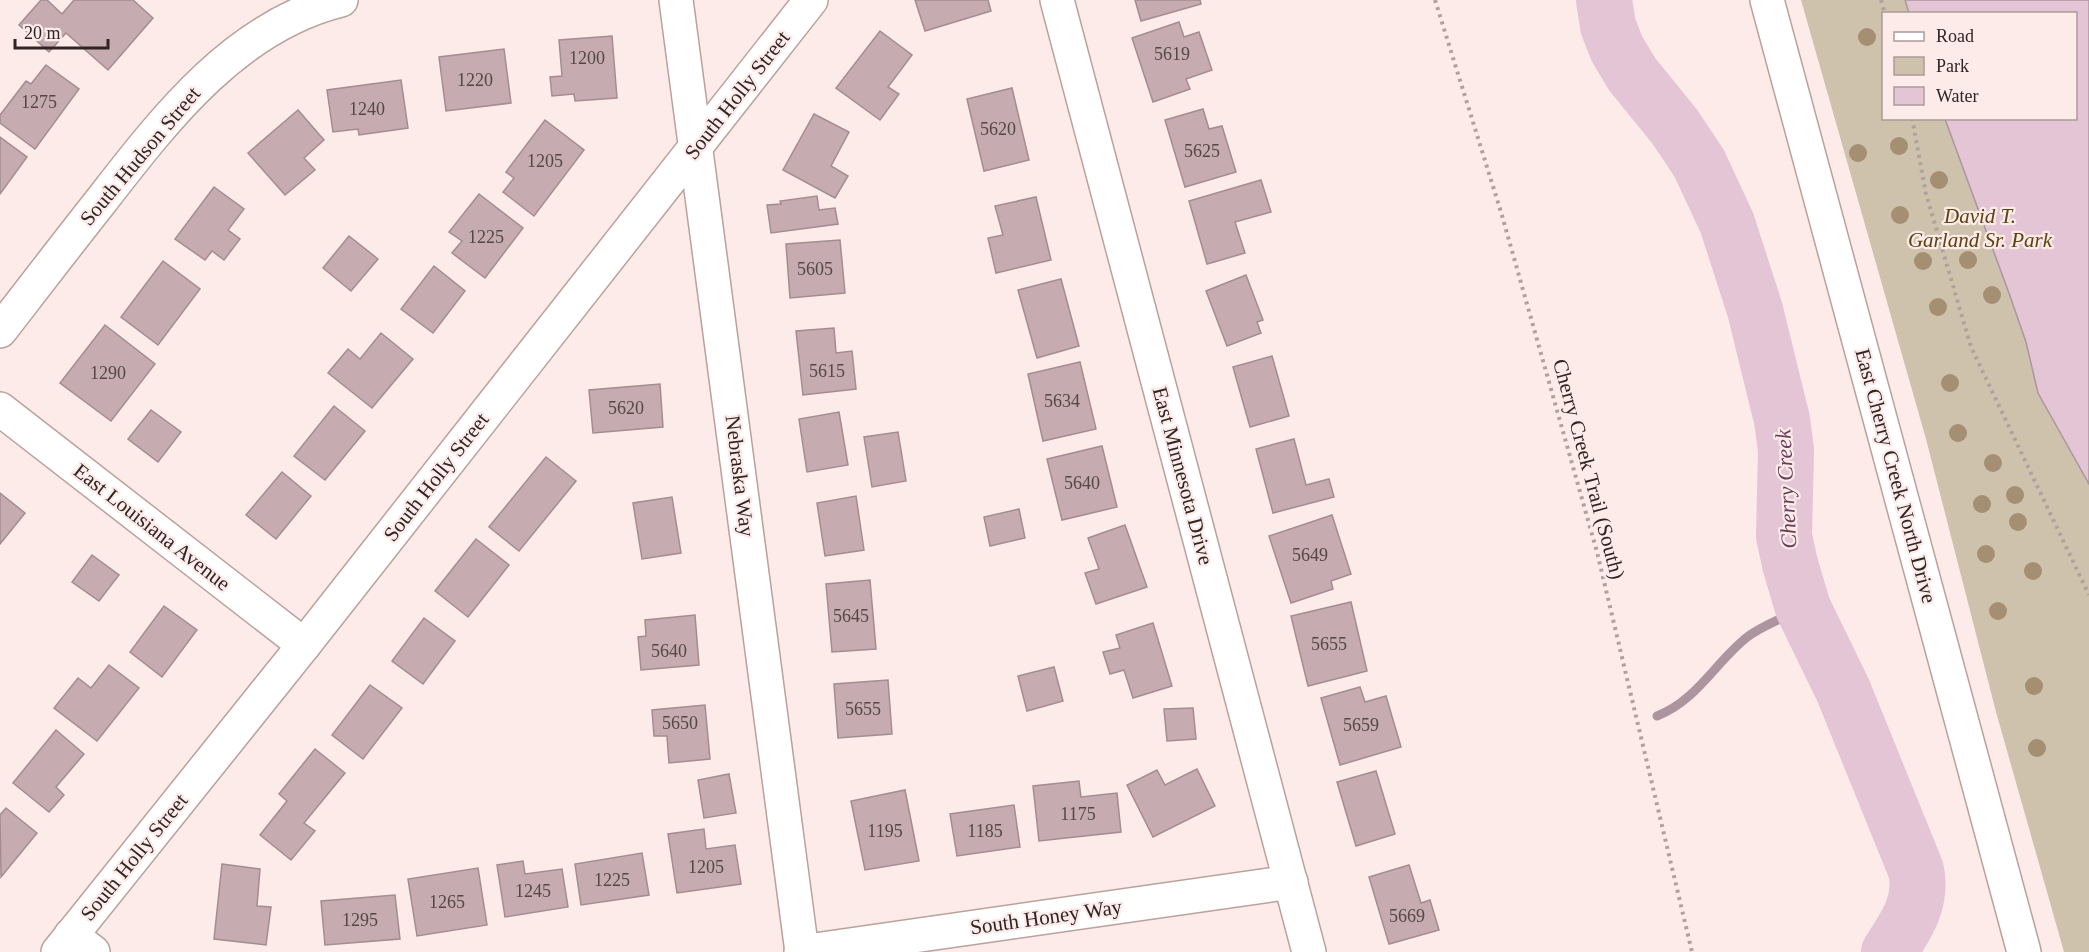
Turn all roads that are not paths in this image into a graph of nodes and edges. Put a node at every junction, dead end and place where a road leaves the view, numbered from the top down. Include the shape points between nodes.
1 (341, 0) edge
2 (676, 0) edge
3 (811, 0) edge
4 (1057, 0) edge
5 (1767, 0) edge
6 (696, 147) junction
7 (0, 331) edge
8 (0, 409) edge
9 (304, 645) junction
10 (1291, 882) junction
11 (74, 946) edge
12 (802, 952) edge
13 (1309, 952) edge
14 (2024, 952) edge

1 - 7 street, South Hudson Street via 290,20 249,44 207,77 143,147
2 - 6 street, Nebraska Way
3 - 6 street, South Holly Street
4 - 10 street, East Minnesota Drive
5 - 14 street, East Cherry Creek North Drive
6 - 9 street, South Holly Street
6 - 12 street, Nebraska Way
8 - 9 street, East Louisiana Avenue
9 - 11 street, South Holly Street
10 - 12 street, South Honey Way
10 - 13 street, East Minnesota Drive

